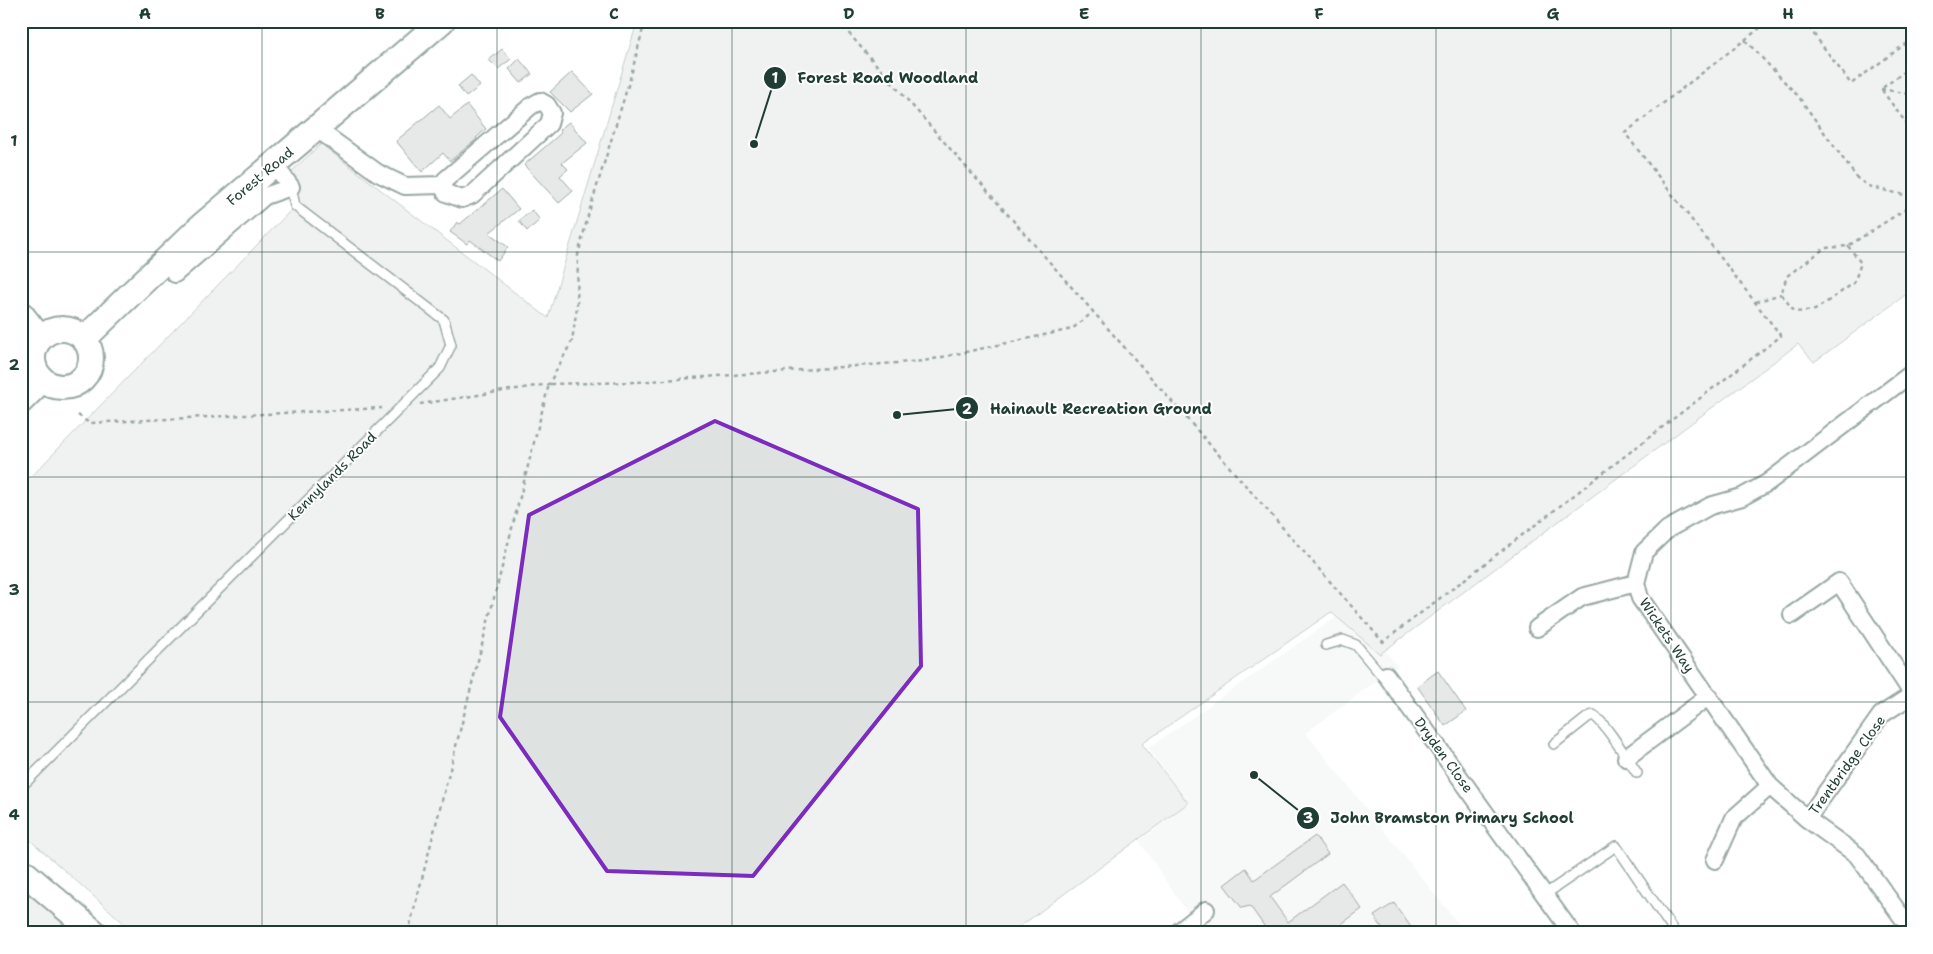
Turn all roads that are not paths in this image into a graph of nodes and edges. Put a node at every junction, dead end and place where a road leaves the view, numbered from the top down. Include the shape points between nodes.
1 (442, 21) edge
2 (317, 129) junction
3 (274, 164) junction
4 (442, 186) junction
5 (291, 187) junction
6 (176, 274) dead end
7 (21, 314) edge
8 (40, 338) junction
9 (84, 339) junction
10 (1912, 373) edge
11 (42, 380) junction
12 (21, 401) edge
13 (1636, 583) junction
14 (1792, 615) dead end
15 (1537, 628) dead end
16 (1326, 645) dead end
17 (1386, 676) joint
18 (1912, 694) edge
19 (1709, 696) junction
20 (1554, 744) dead end
21 (1626, 758) junction
22 (1636, 773) dead end
23 (1770, 786) junction
24 (21, 787) edge
25 (1807, 819) junction
26 (1715, 860) dead end
27 (21, 870) edge
28 (1544, 895) junction
29 (1206, 910) dead end
30 (1912, 931) edge
31 (95, 933) edge
32 (1177, 933) edge
33 (1572, 933) edge
34 (1675, 933) edge

1 - 2 street, Forest Road
2 - 3 street, Forest Road
2 - 4 street via 378,173 405,186
3 - 5 street, Kennylands Road
3 - 9 street, Forest Road via 199,228
4 - 4 street via 531,106 540,101 547,105 552,113 548,124 472,196 462,199 446,193
5 - 6 street via 265,196
5 - 24 lane, Kennylands Road via 295,206 444,320 451,345 440,368
7 - 8 street
8 - 9 street via 59,328 71,330
8 - 11 street via 33,352 33,362
9 - 11 street via 92,358 84,379 66,388 55,387
10 - 13 street, Wickets Way via 1767,483 1742,497 1710,506 1668,528 1644,552
11 - 12 street
13 - 15 street via 1582,597
13 - 19 street, Wickets Way via 1640,598
14 - 18 street via 1839,582
16 - 17 lane via 1343,640 1356,645 1383,677
17 - 28 street, Dryden Close
18 - 25 street, Trentbridge Close via 1881,715
19 - 21 street
19 - 23 street, Wickets Way
20 - 21 lane via 1593,715
21 - 22 lane
23 - 25 street, Wickets Way
23 - 26 street via 1734,818
25 - 30 street, Wickets Way via 1857,855
27 - 31 street
28 - 33 street, Dryden Close
28 - 34 lane via 1616,846
29 - 32 street

